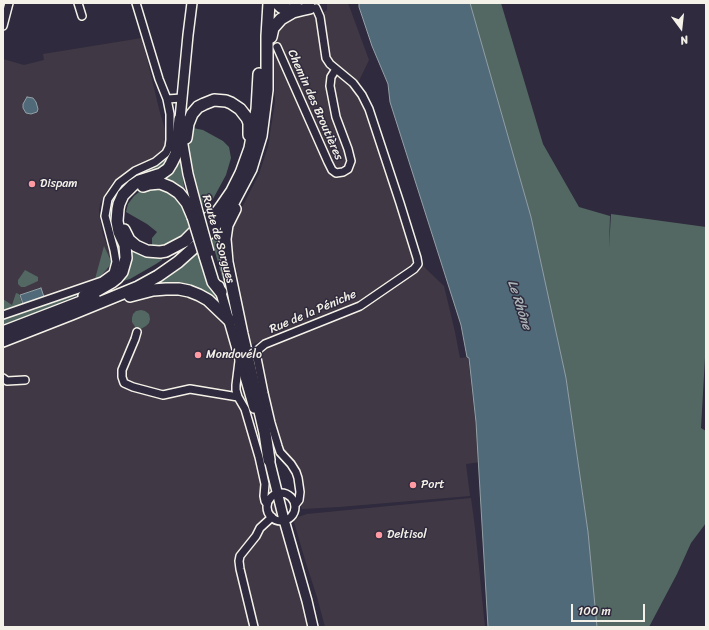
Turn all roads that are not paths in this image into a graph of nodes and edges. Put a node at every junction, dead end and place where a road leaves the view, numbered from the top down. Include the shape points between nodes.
1 (9, 3) edge
2 (78, 3) edge
3 (136, 3) edge
4 (192, 3) edge
5 (261, 3) edge
6 (269, 3) edge
7 (277, 3) edge
8 (311, 5) edge
9 (82, 16) dead end
10 (3, 26) edge
11 (277, 47) dead end
12 (336, 69) junction
13 (266, 90) junction
14 (182, 98) junction
15 (167, 99) junction
16 (180, 119) junction
17 (257, 150) junction
18 (184, 152) junction
19 (220, 210) junction
20 (195, 215) junction
21 (221, 292) joint
22 (52, 313) junction
23 (72, 314) junction
24 (3, 315) edge
25 (230, 321) junction
26 (3, 332) edge
27 (137, 332) dead end
28 (3, 341) edge
29 (240, 356) junction
30 (3, 378) edge
31 (25, 380) dead end
32 (238, 396) junction
33 (269, 460) junction
34 (265, 484) junction
35 (299, 486) junction
36 (280, 494) junction
37 (267, 504) junction
38 (295, 504) junction
39 (272, 517) junction
40 (286, 519) junction
41 (254, 627) edge
42 (313, 627) edge
43 (319, 627) edge

1 - 10 street
2 - 9 street
3 - 15 street
4 - 14 main road, Route de Sorgues
5 - 19 highway via 259,87 250,148 241,173
6 - 13 highway
7 - 8 highway via 290,10
8 - 12 street via 320,17 326,58
8 - 13 highway via 281,18 273,28 270,84
11 - 12 street, Chemin des Broutières via 328,162 336,173 348,169 350,161 348,148 336,117 330,86 331,77
12 - 35 street, Rue de la Péniche via 353,83 369,109 418,264 360,306 259,348 257,358 271,423 280,452 292,464
13 - 17 highway
14 - 15 street
14 - 16 main road, Route de Sorgues
15 - 24 street via 170,140 166,154 119,183 108,199 105,216 116,262 112,273 102,281
16 - 18 main road, Route de Sorgues
16 - 22 highway via 176,154 168,169 134,185 123,195 119,204 117,221 125,245 126,258 122,272 105,287
17 - 23 highway via 250,174 232,205 197,246 158,276 138,287
17 - 33 highway via 255,169 227,225 225,244
18 - 19 highway via 192,114 208,101 231,102 247,118 248,140
18 - 20 main road, Route de Sorgues
19 - 20 highway via 185,241 160,252 147,251 136,246 122,224 124,207 129,196 138,188 149,184 160,183 174,190 183,197
19 - 22 highway via 194,239 155,269
20 - 21 highway, bridge via 213,282
21 - 25 main road, Route de Sorgues
22 - 26 highway
23 - 25 highway via 138,294 179,289 200,295
23 - 28 highway
25 - 29 main road, Route de Sorgues
27 - 32 street via 122,370 124,383 133,388 162,395 190,388
29 - 32 street via 236,385
29 - 33 main road, Route de Sorgues
30 - 31 street
32 - 34 street via 245,409
33 - 36 main road, Route de Sorgues
34 - 36 street
34 - 37 street via 264,496
35 - 36 street via 294,491
35 - 38 street via 300,492
36 - 37 street via 271,496
36 - 38 street via 292,499
36 - 40 main road, Route de Sorgues
37 - 39 street
38 - 40 street via 292,515
39 - 40 street via 277,520
39 - 41 street via 260,528 239,561
40 - 42 main road
40 - 43 main road

